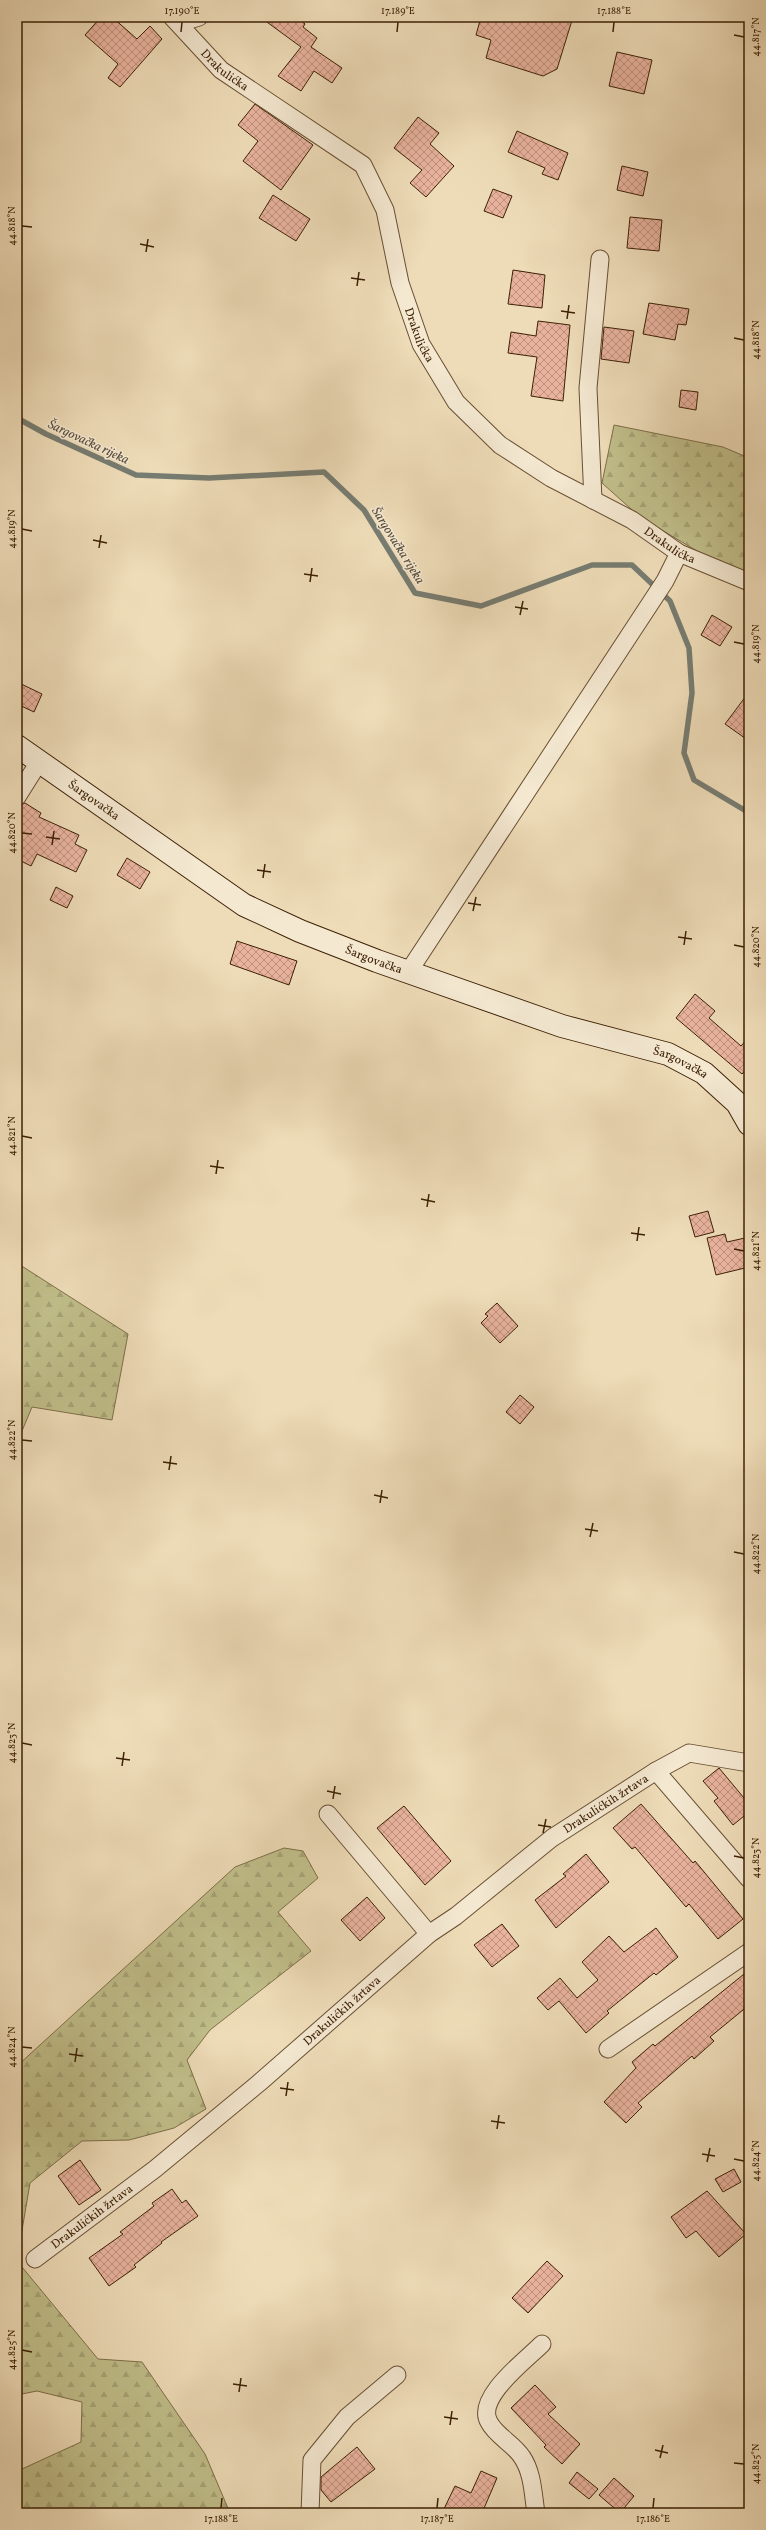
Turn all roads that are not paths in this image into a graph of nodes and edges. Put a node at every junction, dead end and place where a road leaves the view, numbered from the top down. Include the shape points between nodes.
1 (199, 17) edge
2 (175, 20) edge
3 (600, 259) dead end
4 (593, 500) junction
5 (679, 553) junction
6 (749, 582) edge
7 (17, 746) edge
8 (38, 762) junction
9 (17, 797) edge
10 (409, 971) junction
11 (749, 1124) edge
12 (749, 1763) edge
13 (656, 1771) junction
14 (328, 1814) dead end
15 (749, 1879) edge
16 (429, 1934) junction
17 (749, 1952) edge
18 (608, 2049) dead end
19 (35, 2259) dead end
20 (542, 2344) dead end
21 (397, 2375) dead end
22 (310, 2513) edge
23 (536, 2513) edge

1 - 2 street
2 - 4 street, Drakulićka via 221,70 363,165 385,210 400,283 421,344 456,402 500,445 551,478
3 - 4 street via 588,388
4 - 5 street, Drakulićka via 632,520
5 - 6 street, Drakulićka
5 - 10 street via 665,581
7 - 8 street, Šargovačka
8 - 9 street
8 - 10 street, Šargovačka via 244,905 300,931
10 - 11 street, Šargovačka via 562,1026 668,1054 704,1073 737,1103
12 - 13 street, Drakulićkih žrtava via 689,1753
13 - 15 street, Drakulićkih žrtava
13 - 16 street, Drakulićkih žrtava via 552,1838 456,1916
14 - 16 street
16 - 19 street, Drakulićkih žrtava via 162,2164
17 - 18 street
20 - 23 street via 489,2398 485,2411 489,2422 522,2457 532,2480
21 - 22 street via 347,2417 312,2460

